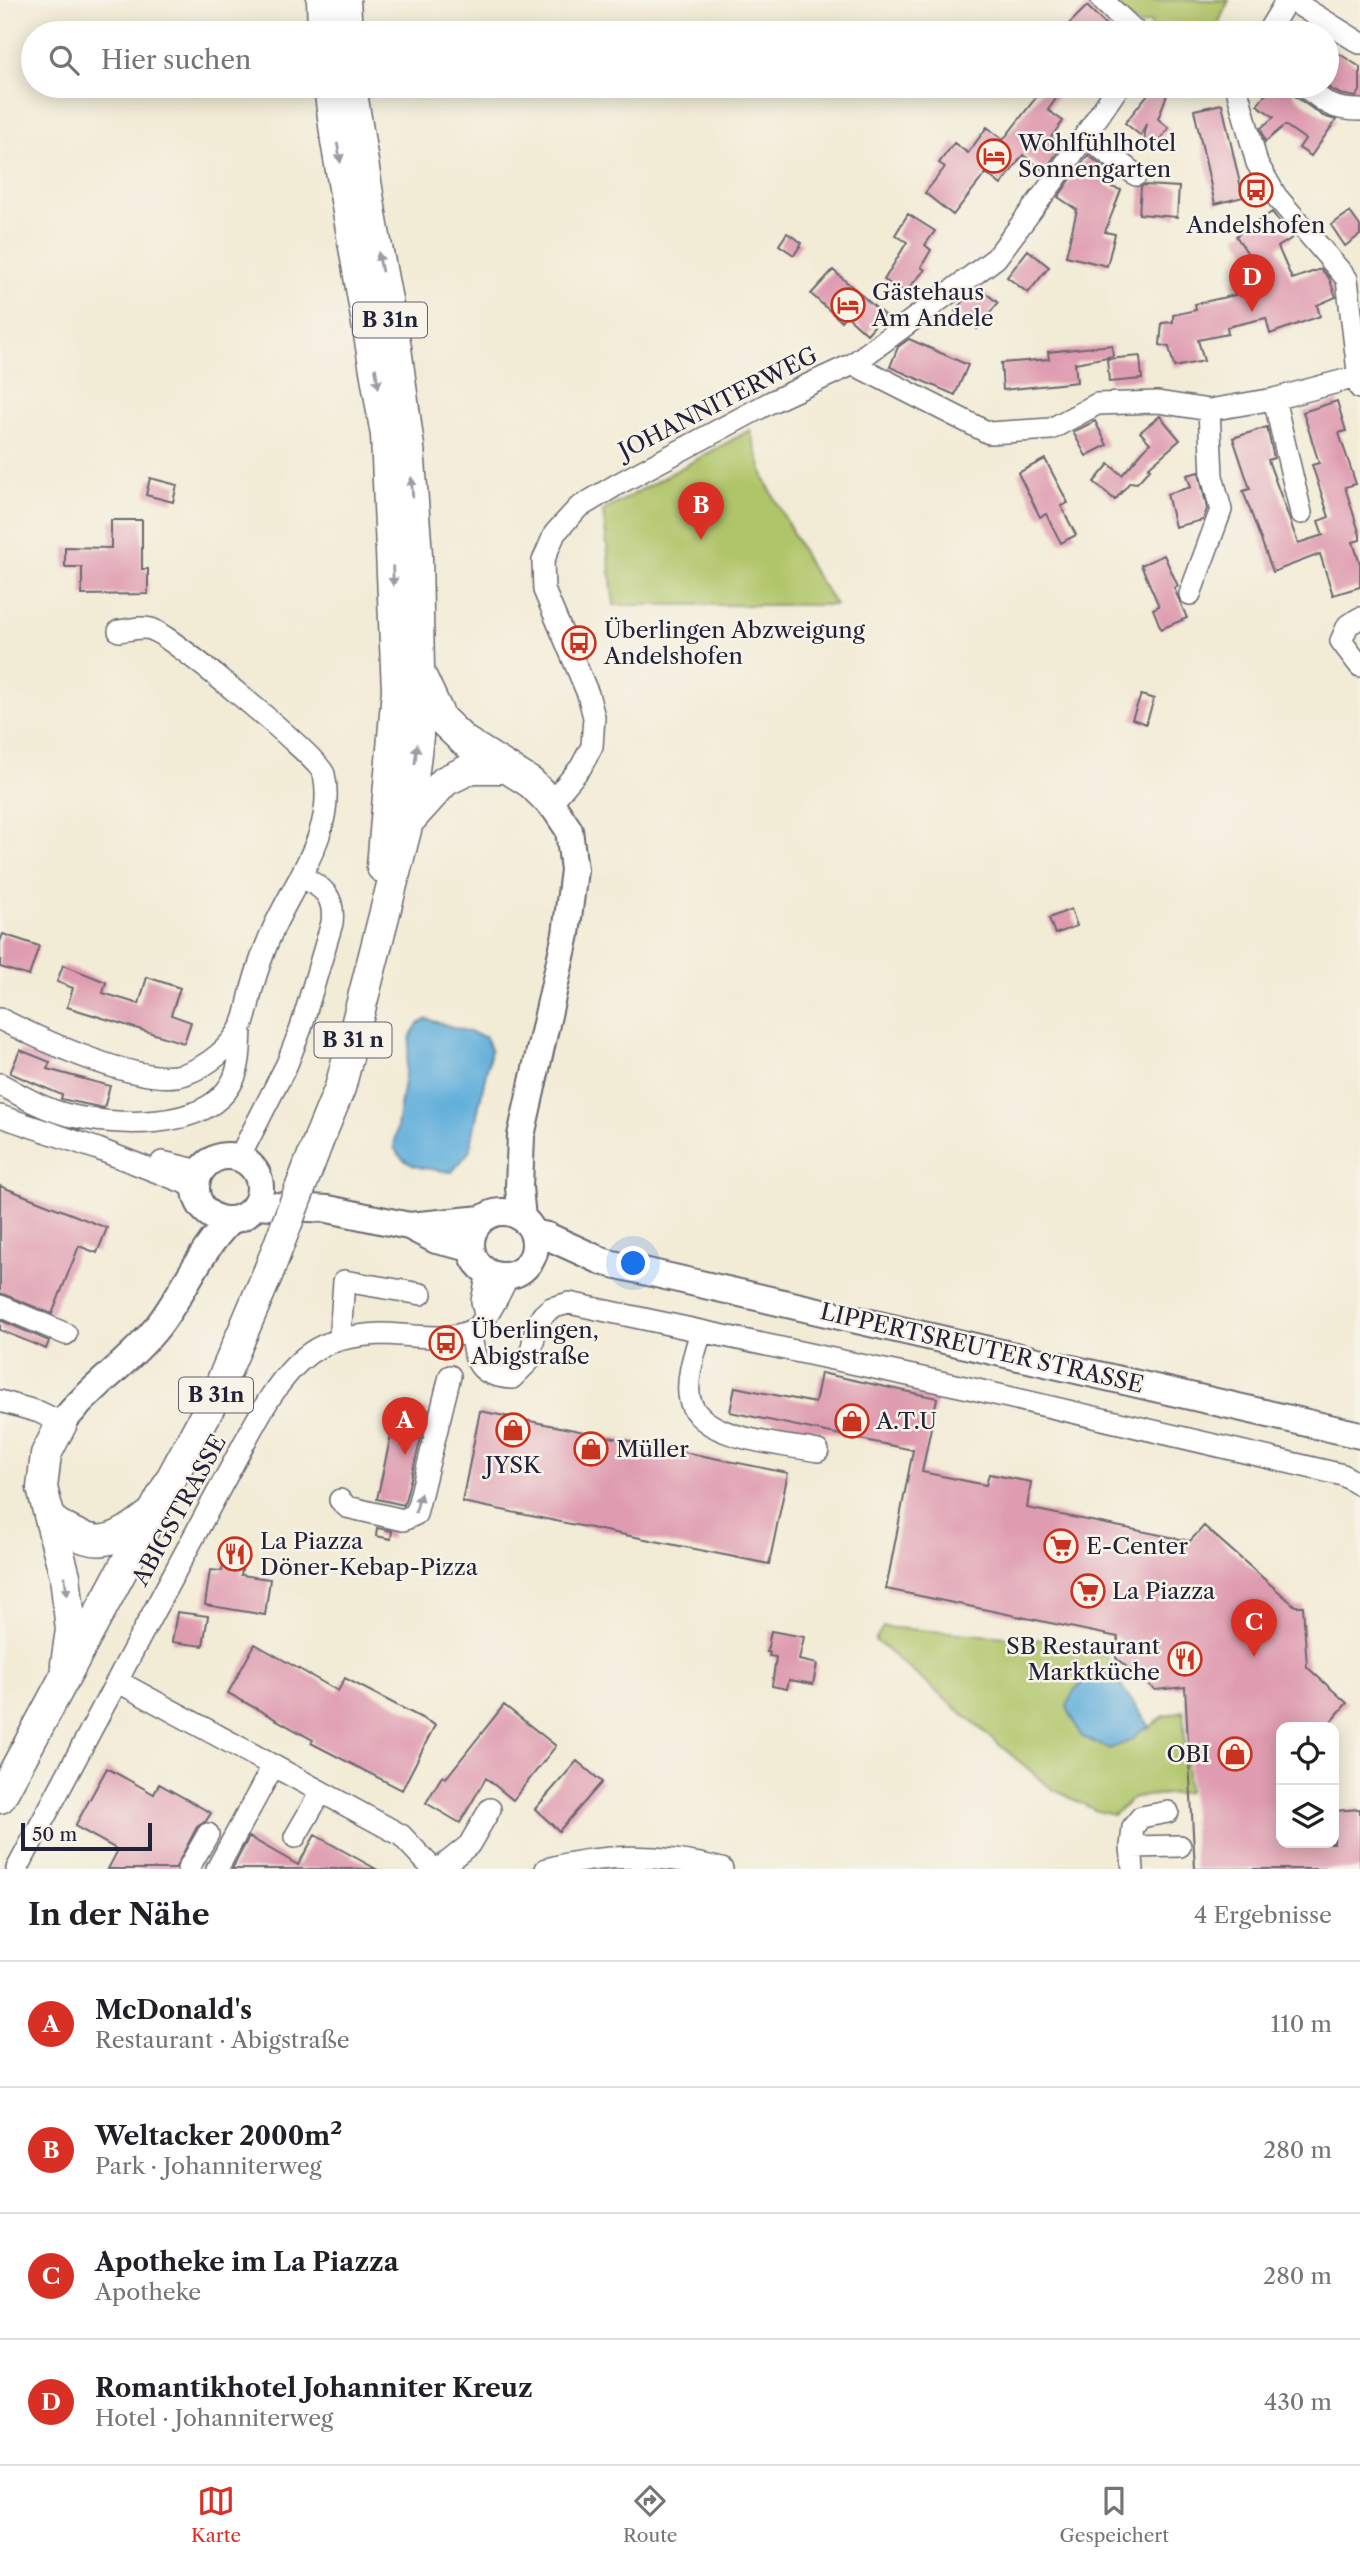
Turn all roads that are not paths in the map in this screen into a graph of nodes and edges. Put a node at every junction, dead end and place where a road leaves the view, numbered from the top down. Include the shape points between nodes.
1 (322, 0) edge
2 (345, 0) edge
3 (1102, 0) edge
4 (1289, 0) edge
5 (323, 21) edge
6 (346, 21) edge
7 (1124, 21) edge
8 (1275, 21) edge
9 (1324, 21) edge
10 (1339, 30) edge
11 (1360, 43) edge
12 (331, 98) edge
13 (353, 98) edge
14 (1111, 98) edge
15 (1239, 98) edge
16 (1319, 98) edge
17 (1360, 110) edge
18 (1085, 136) junction
19 (1136, 175) dead end
20 (853, 364) junction
21 (1359, 380) edge
22 (1274, 399) junction
23 (1209, 410) junction
24 (1301, 513) dead end
25 (1190, 594) dead end
26 (1360, 618) edge
27 (119, 631) dead end
28 (1360, 666) edge
29 (419, 671) junction
30 (507, 768) junction
31 (551, 803) junction
32 (408, 822) junction
33 (301, 877) junction
34 (378, 937) junction
35 (0, 1019) edge
36 (242, 1027) junction
37 (0, 1084) edge
38 (0, 1116) edge
39 (521, 1136) junction
40 (319, 1139) joint
41 (239, 1158) junction
42 (200, 1190) junction
43 (257, 1192) junction
44 (487, 1217) junction
45 (231, 1220) junction
46 (410, 1226) junction
47 (527, 1226) junction
48 (471, 1248) junction
49 (531, 1260) junction
50 (196, 1262) junction
51 (604, 1262) junction
52 (498, 1274) junction
53 (421, 1294) dead end
54 (0, 1306) edge
55 (470, 1331) junction
56 (701, 1331) junction
57 (66, 1334) dead end
58 (340, 1338) junction
59 (450, 1376) dead end
60 (0, 1401) edge
61 (62, 1423) junction
62 (1360, 1435) edge
63 (818, 1451) dead end
64 (1360, 1485) edge
65 (340, 1500) dead end
66 (154, 1512) junction
67 (51, 1520) junction
68 (117, 1681) junction
69 (64, 1682) junction
70 (273, 1766) junction
71 (321, 1791) junction
72 (0, 1798) edge
73 (490, 1809) dead end
74 (1168, 1812) dead end
75 (208, 1834) dead end
76 (295, 1837) dead end
77 (1180, 1846) dead end
78 (1131, 1847) junction
79 (17, 1869) edge
80 (188, 1869) edge
81 (217, 1869) edge
82 (433, 1869) edge
83 (439, 1869) edge
84 (546, 1869) edge
85 (722, 1869) edge
86 (1133, 1869) edge

1 - 5 highway
2 - 6 highway
3 - 7 street
4 - 8 street
4 - 9 street
10 - 11 street
12 -> 34 highway, B 31n via 386,435 397,690
29 -> 13 highway, B 31n via 409,447
14 - 18 street
15 - 21 street via 1256,163 1276,196 1347,279
16 - 17 street via 1342,110
18 - 19 street
18 - 20 street via 996,258
20 - 23 street, JOHANNITERWEG via 989,433 1051,429 1097,404 1158,402
20 - 31 street, JOHANNITERWEG via 618,484 578,508 555,533 543,561 544,590 594,717 592,746
21 - 22 street, JOHANNITERWEG
22 - 23 street, JOHANNITERWEG
22 - 24 street
23 - 25 street via 1212,476 1221,510
26 - 28 street via 1348,625 1341,641
27 - 33 street via 150,628 286,732 324,770 327,799 317,841
29 - 30 highway, B 31n via 441,719 464,741
32 -> 29 highway, B 31n via 418,736
30 - 31 highway
30 - 32 highway, B 31n via 472,768 445,781
31 - 39 main road via 569,830 571,897
32 - 34 highway, B 31n
33 - 36 street via 274,927
33 - 41 street via 326,894 334,907 332,923 287,1064
34 - 40 highway, B 31 n via 340,1088
35 - 36 street via 147,1075 184,1074 216,1058
36 - 37 street via 232,1083 215,1104 172,1120 107,1121 67,1115
38 - 42 street
39 - 44 main road
39 - 47 main road via 519,1187
40 - 66 highway, B 31n, bridge via 216,1395
41 - 42 main road via 213,1160
41 - 43 main road via 254,1170
42 - 45 main road via 212,1216
42 - 50 main road, B 31n
43 - 45 main road via 245,1216
43 - 46 main road
44 - 46 main road
44 - 47 main road via 507,1212
44 - 48 main road via 473,1232
45 - 50 main road, B 31n
46 - 48 main road via 436,1240
47 - 49 main road via 535,1242
47 - 51 main road, LIPPERTSREUTER STRASSE
48 - 52 main road via 479,1266
49 - 51 main road, LIPPERTSREUTER STRASSE
49 - 52 main road via 517,1273
50 - 61 main road, B 31n via 165,1318
51 - 62 main road, LIPPERTSREUTER STRASSE
52 - 55 street via 482,1301 482,1323
53 - 58 street via 344,1281
54 - 57 street
55 - 56 street via 486,1373 512,1378 529,1361 543,1315 569,1303
55 - 58 street, ABIGSTRASSE via 444,1336
56 - 63 street via 690,1376 693,1412 709,1426 736,1436
56 - 64 street via 1343,1475
58 - 68 street, ABIGSTRASSE via 311,1352 289,1371 270,1399
65 -> 59 street via 346,1507 403,1520 416,1514
60 - 61 street
61 - 67 highway, B 31n via 46,1454 42,1488
66 - 67 highway, B 31n via 125,1535 104,1542 72,1534
66 - 69 highway, B 31n
67 -> 69 highway, B 31n via 65,1576 71,1630
68 - 70 street
68 - 79 street, ABIGSTRASSE
69 - 72 highway, B 31n
70 - 71 street
70 - 81 street
71 - 76 street
71 - 82 street via 401,1835
73 - 83 street via 469,1845
74 - 78 street via 1140,1817 1133,1827
75 - 80 street
77 - 78 street
78 - 86 street
84 - 85 street via 579,1861 643,1857

